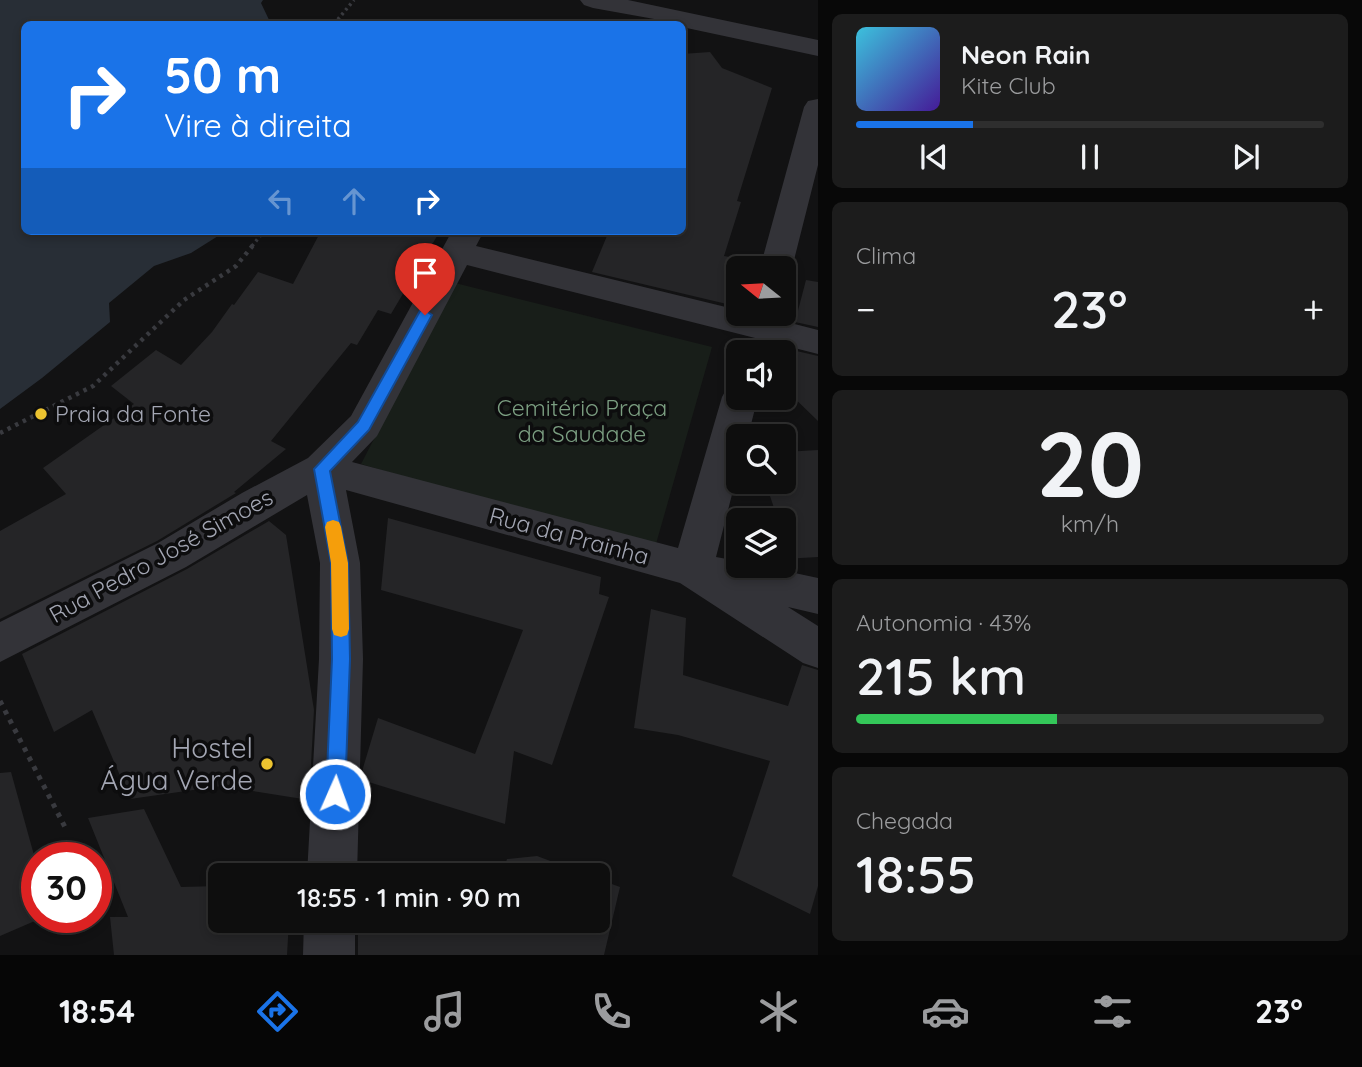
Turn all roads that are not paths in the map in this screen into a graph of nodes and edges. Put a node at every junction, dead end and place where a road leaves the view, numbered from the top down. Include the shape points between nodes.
1 (591, 0) edge
2 (579, 21) edge
3 (818, 48) edge
4 (818, 107) edge
5 (463, 242) edge
6 (779, 256) edge
7 (759, 331) edge
8 (818, 342) edge
9 (736, 410) edge
10 (322, 469) junction
11 (692, 569) junction
12 (818, 596) edge
13 (0, 643) edge
14 (818, 649) edge
15 (332, 863) edge
16 (330, 933) edge
17 (329, 955) edge

1 - 2 street
1 - 3 street
4 - 6 street
5 - 7 street
5 - 10 street, Rua Pedro José Simoes via 363,426
7 - 8 street
9 - 11 street
10 - 11 street, Rua da Prainha
10 - 13 street, Rua Pedro José Simoes via 172,555
10 - 15 street via 340,563
11 - 12 street, Rua da Prainha
11 - 14 street
16 - 17 street

